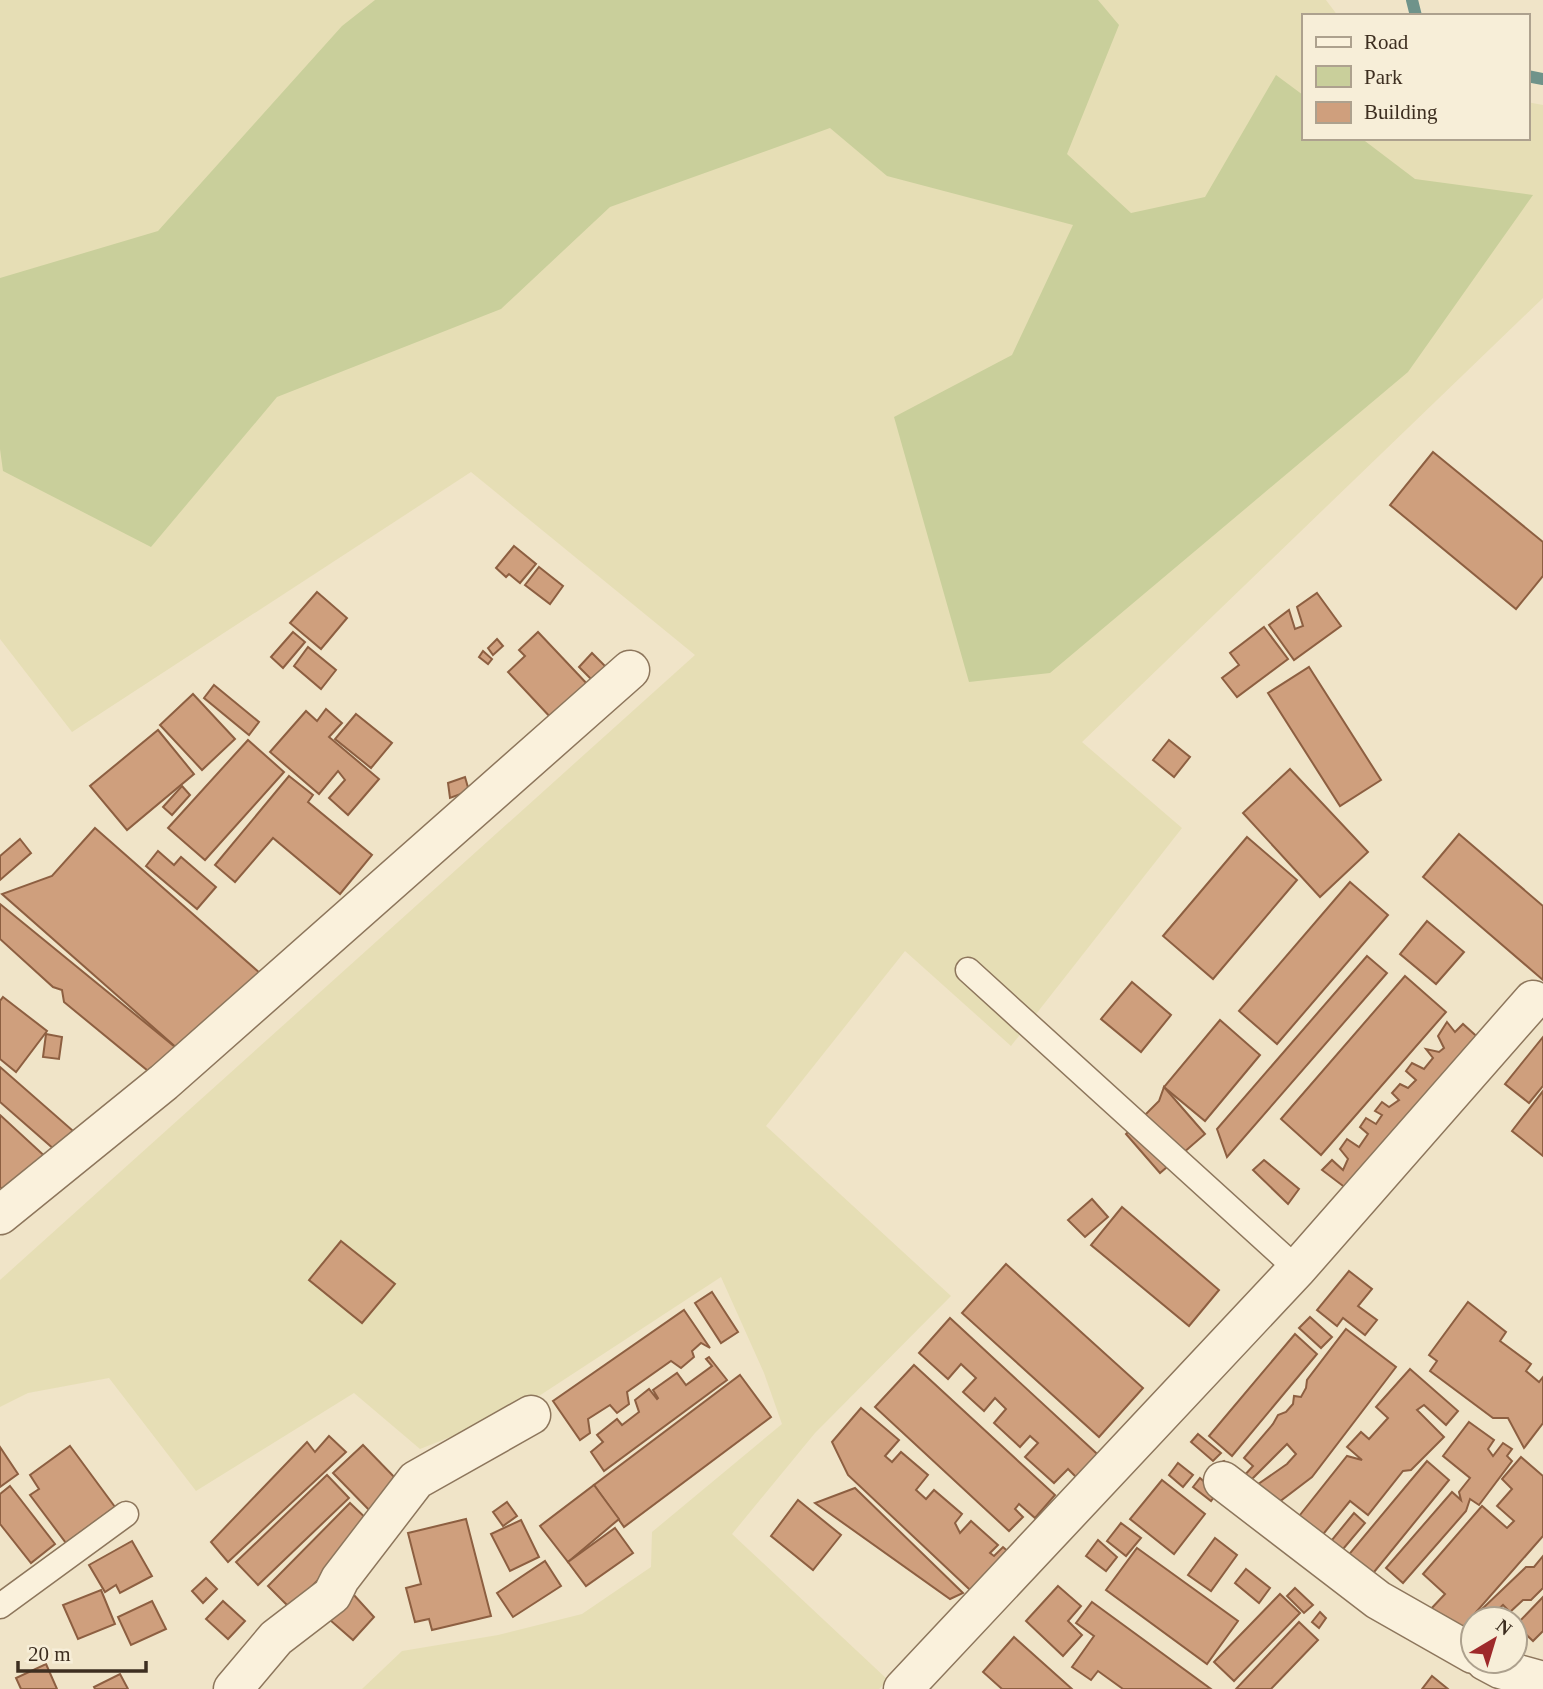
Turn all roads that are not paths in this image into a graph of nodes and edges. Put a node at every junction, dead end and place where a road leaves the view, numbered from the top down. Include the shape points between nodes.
1 (630, 670) dead end
2 (968, 970) dead end
3 (1533, 1000) dead end
4 (0, 1215) edge
5 (1297, 1269) junction
6 (531, 1415) dead end
7 (1223, 1481) dead end
8 (126, 1514) dead end
9 (0, 1606) edge
10 (1459, 1646) edge
11 (1522, 1675) edge
12 (1543, 1681) edge
13 (233, 1689) edge
14 (903, 1689) edge

1 - 4 street via 164,1082
2 - 5 lane
3 - 5 street
5 - 14 street
6 - 13 street via 416,1480 332,1595 276,1639
7 - 10 street via 1378,1600
8 - 9 lane
11 - 12 street

